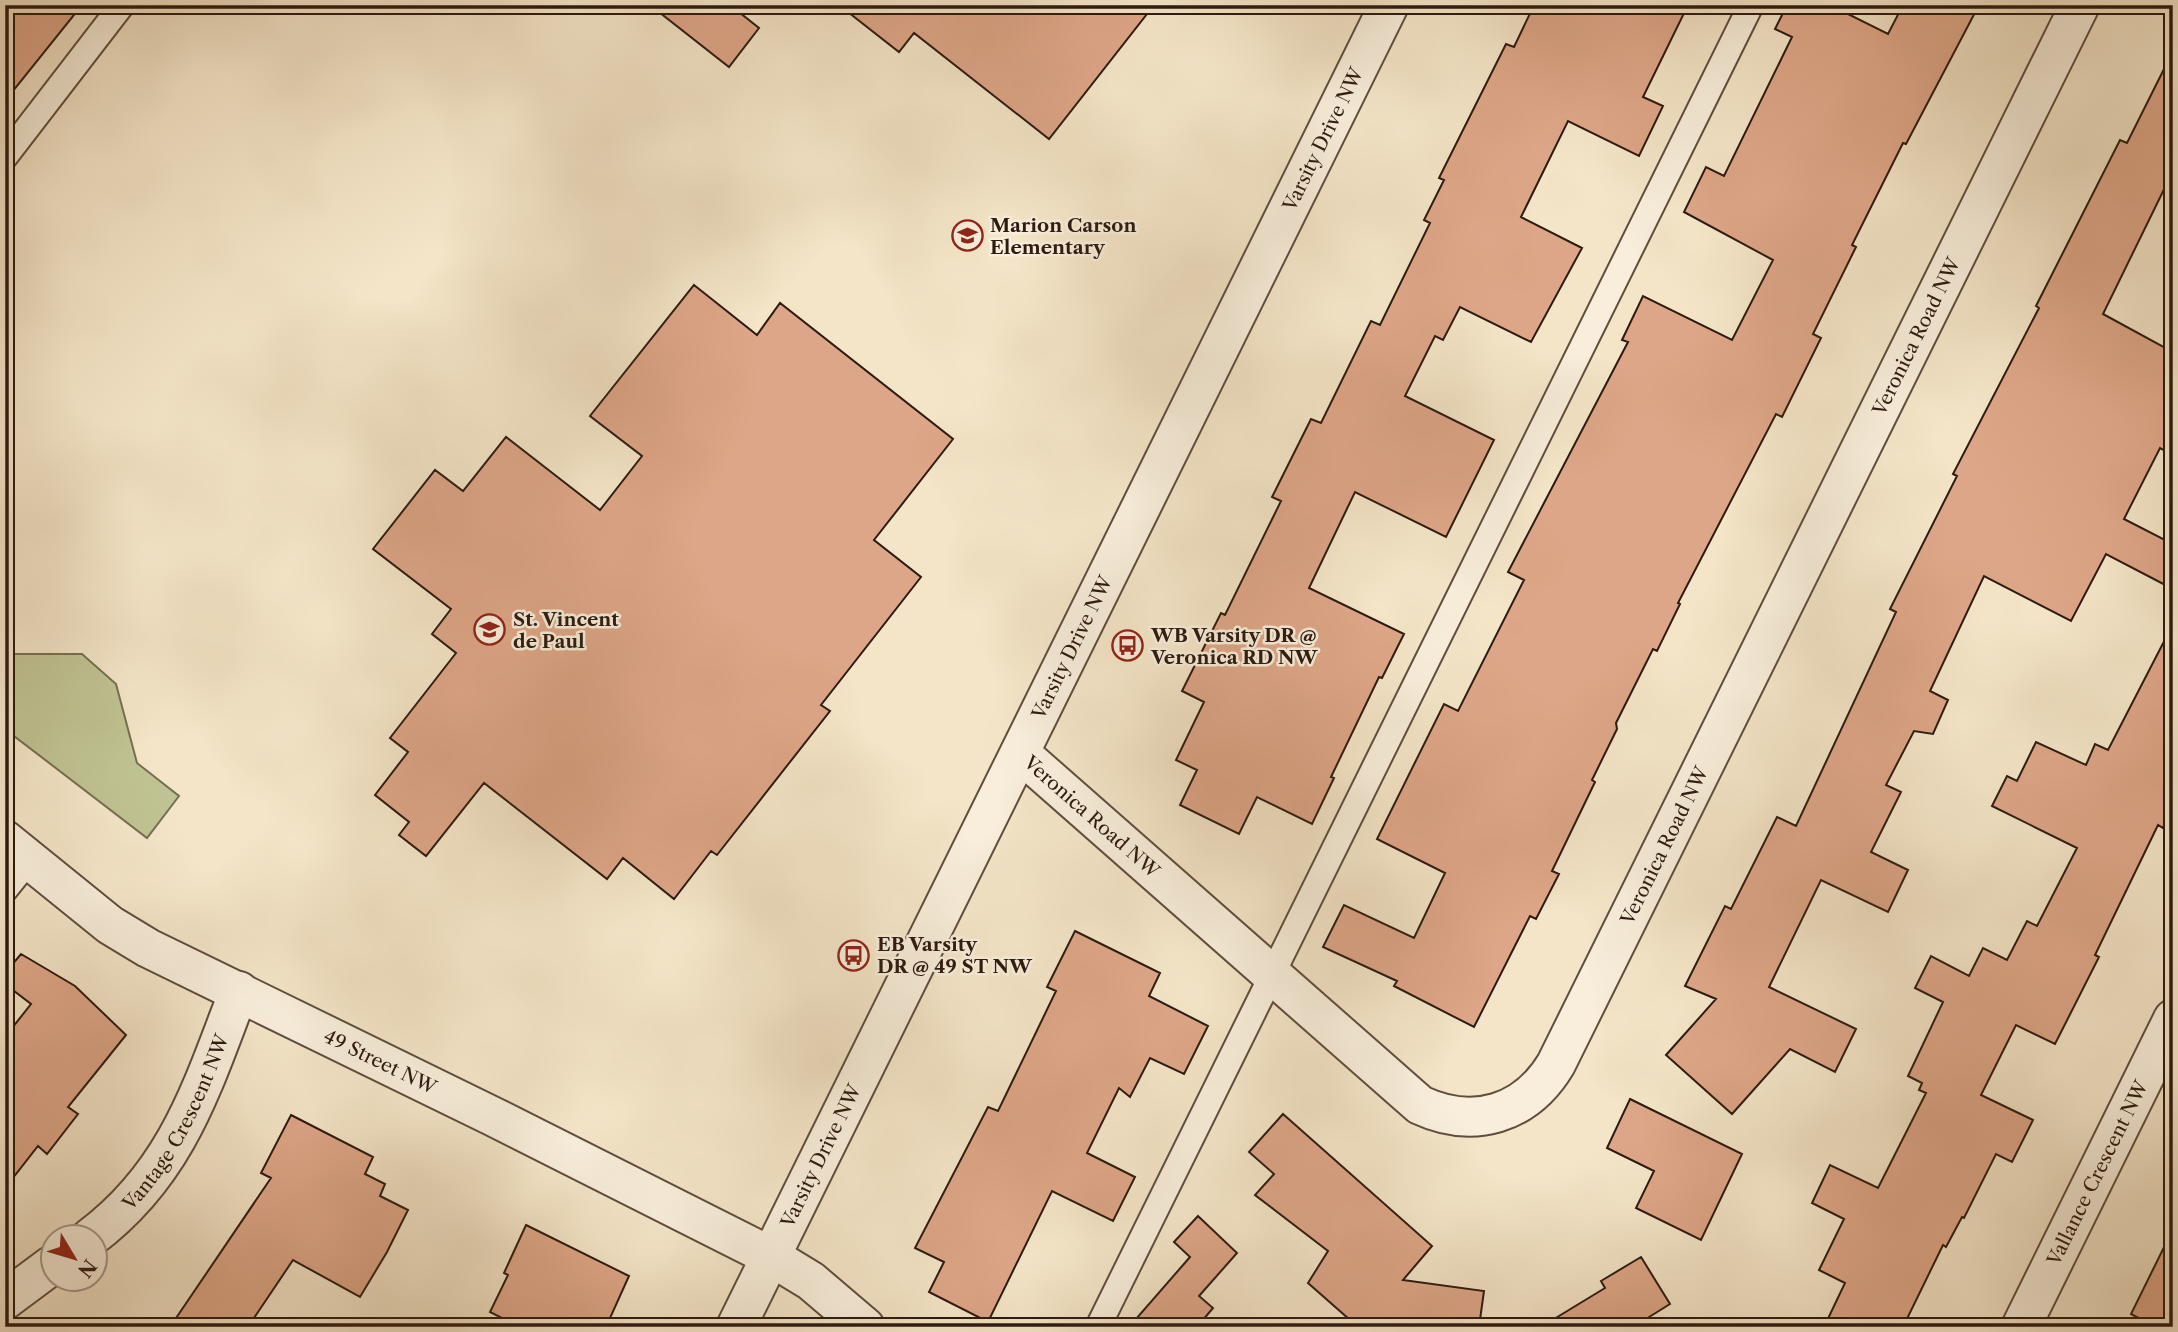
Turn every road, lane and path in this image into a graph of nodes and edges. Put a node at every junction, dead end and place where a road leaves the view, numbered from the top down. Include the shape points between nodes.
1 (122, 5) edge
2 (1389, 5) edge
3 (1751, 5) edge
4 (2080, 5) edge
5 (5, 157) edge
6 (1020, 753) junction
7 (17, 849) edge
8 (5, 890) edge
9 (1271, 976) junction
10 (239, 991) junction
11 (2173, 1019) edge
12 (106, 1224) edge
13 (770, 1256) junction
14 (38, 1275) edge
15 (5, 1300) edge
16 (736, 1327) edge
17 (865, 1327) edge
18 (1098, 1327) edge
19 (2021, 1327) edge

1 - 5 lane
2 - 6 street, Varsity Drive NW
3 - 9 lane
4 - 9 street, Veronica Road NW via 1543,1086 1504,1110 1469,1117 1442,1115 1400,1089
6 - 9 street, Veronica Road NW
6 - 13 street, Varsity Drive NW
7 - 8 lane
7 - 10 street, 49 Street NW via 110,925
9 - 18 lane
10 - 12 street, Vantage Crescent NW via 195,1105 161,1166 138,1197
10 - 13 street, 49 Street NW
11 - 19 street, Vallance Crescent NW
13 - 16 street, Varsity Drive NW
13 - 17 street via 811,1281
14 - 15 street

